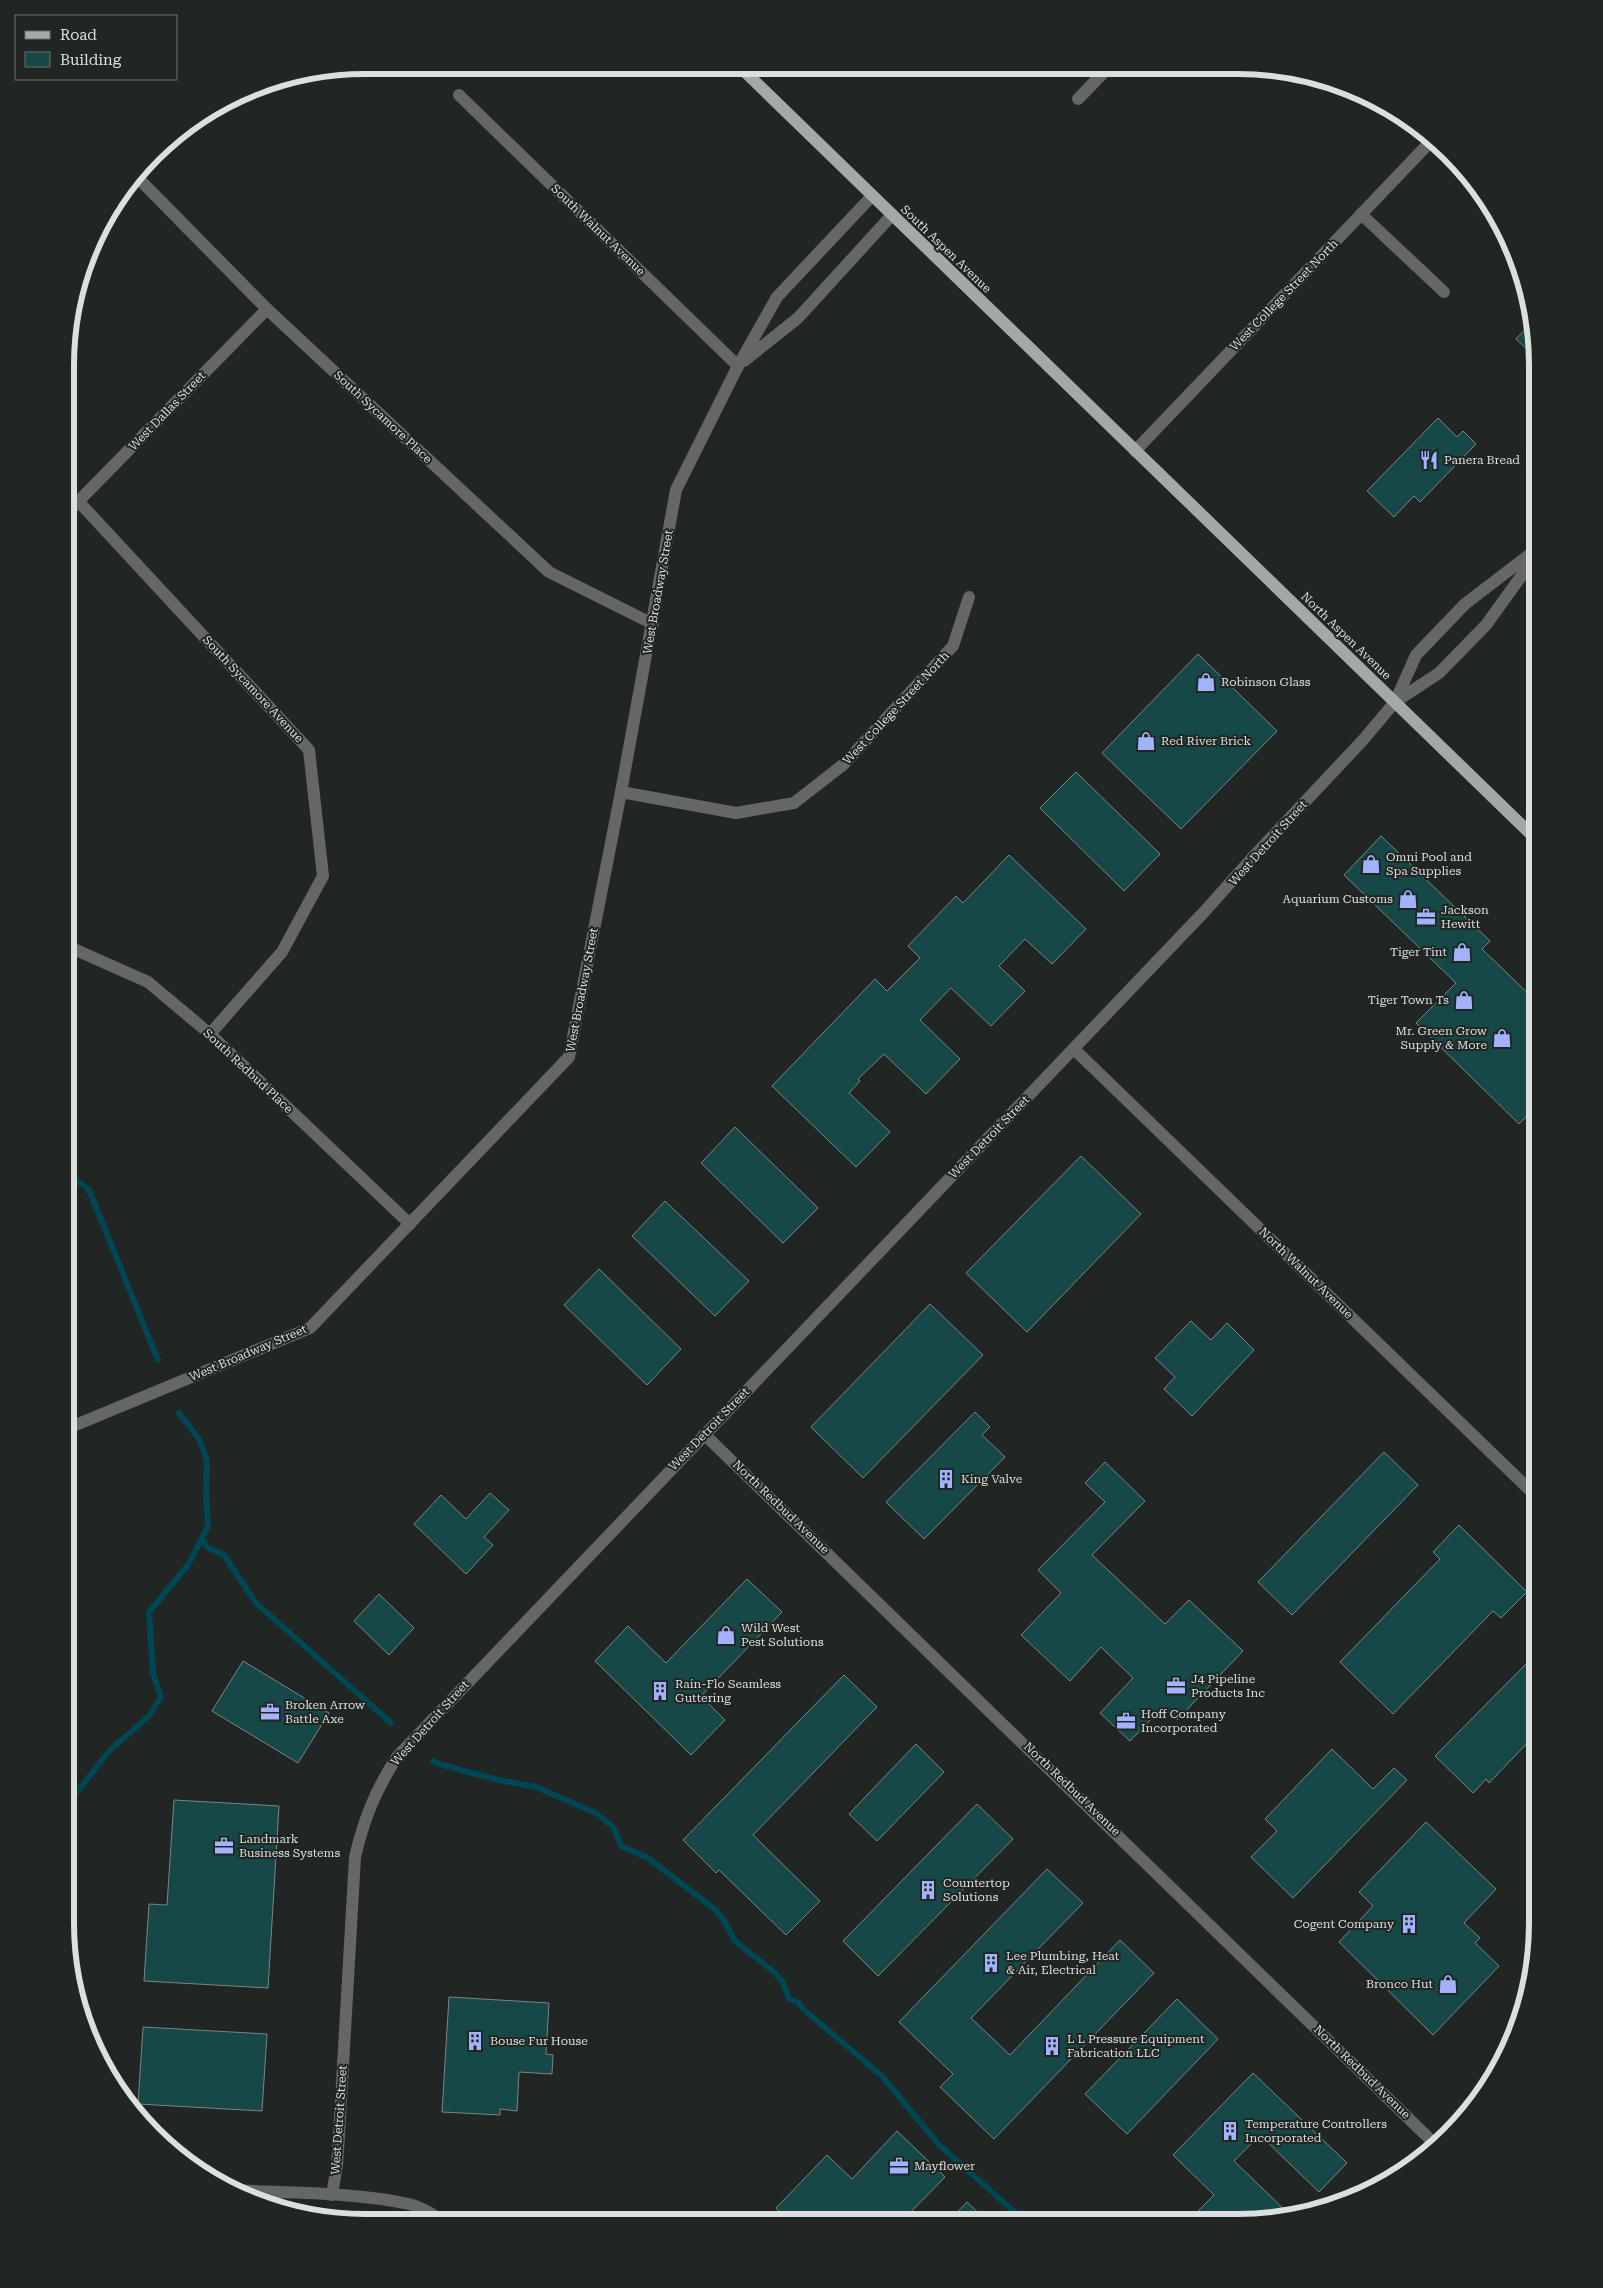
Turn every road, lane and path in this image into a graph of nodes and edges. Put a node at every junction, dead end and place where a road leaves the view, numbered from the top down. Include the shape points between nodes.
1 (747, 74) edge
2 (1102, 74) edge
3 (459, 95) dead end
4 (1078, 100) dead end
5 (1428, 144) edge
6 (140, 180) edge
7 (872, 196) junction
8 (1361, 214) junction
9 (892, 215) junction
10 (1444, 292) dead end
11 (267, 309) junction
12 (738, 366) junction
13 (1135, 451) junction
14 (79, 502) junction
15 (74, 507) edge
16 (1529, 555) edge
17 (1529, 565) edge
18 (969, 597) dead end
19 (653, 624) junction
20 (1395, 702) junction
21 (622, 792) junction
22 (1529, 832) edge
23 (74, 949) edge
24 (210, 1034) junction
25 (1074, 1049) junction
26 (410, 1224) junction
27 (74, 1426) edge
28 (704, 1434) junction
29 (1529, 1489) edge
30 (1432, 2140) edge
31 (251, 2191) edge
32 (332, 2195) junction
33 (433, 2214) edge

1 - 7 main road, South Aspen Avenue
2 - 4 street
3 - 12 street, South Walnut Avenue
5 - 8 street, West College Street North
6 - 11 street, South Sycamore Place
7 - 9 main road, South Aspen Avenue
7 - 12 street, West Broadway Street via 778,297
8 - 10 street
8 - 13 street, West College Street North
9 - 12 street, West Broadway Street via 798,318
9 - 13 main road, South Aspen Avenue
11 - 14 street, West Dallas Street
11 - 19 street, South Sycamore Place via 549,572
12 - 19 street, West Broadway Street via 676,490
13 - 20 main road, North Aspen Avenue
14 - 15 street, West Dallas Street
14 - 24 street, South Sycamore Avenue via 309,750 324,876 282,952
16 - 20 street, West Detroit Street via 1465,604 1416,655
17 - 20 street, West Detroit Street via 1486,625 1439,673
18 - 21 street, West College Street North via 953,646 844,764 794,803 736,813
19 - 21 street, West Broadway Street
20 - 22 main road, North Aspen Avenue
20 - 25 street, West Detroit Street via 1205,912
21 - 26 street, West Broadway Street via 569,1057
23 - 24 street, South Redbud Place via 148,982
24 - 26 street, South Redbud Place
25 - 28 street, West Detroit Street
25 - 29 street, North Walnut Avenue
26 - 27 street, West Broadway Street via 310,1328
28 - 30 street, North Redbud Avenue
28 - 32 street, West Detroit Street via 410,1742 397,1757 372,1800 355,1857 340,2135
31 - 32 street
32 - 33 street via 410,2204

